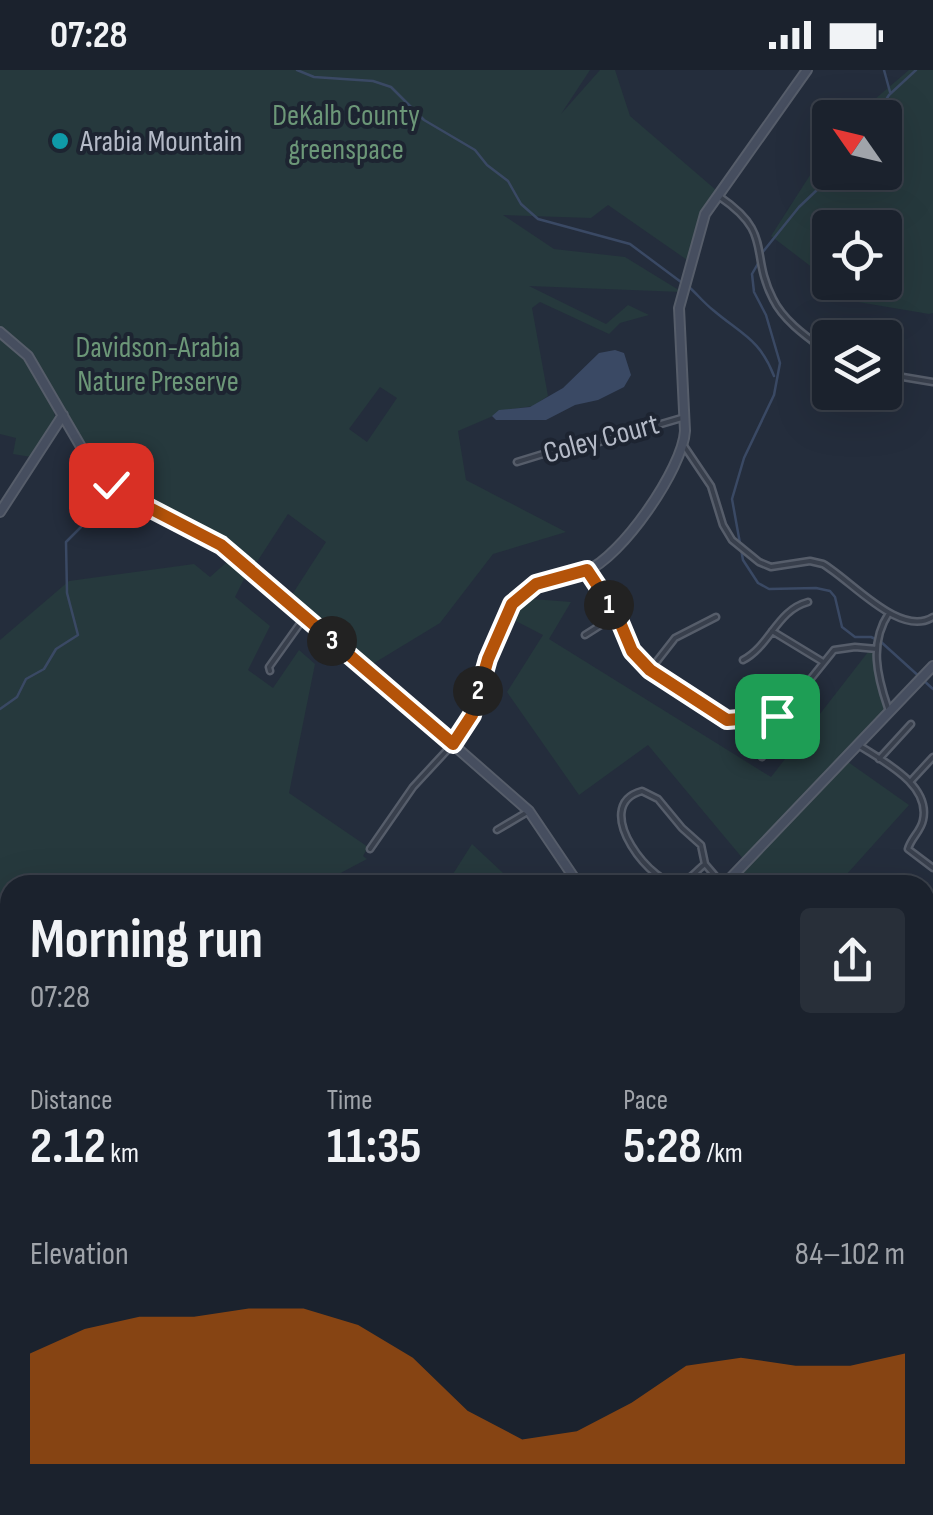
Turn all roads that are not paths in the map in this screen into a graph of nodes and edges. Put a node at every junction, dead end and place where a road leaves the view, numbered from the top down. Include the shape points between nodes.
1 (807, 70) edge
2 (716, 194) junction
3 (0, 332) edge
4 (812, 338) edge
5 (902, 377) edge
6 (933, 382) edge
7 (63, 415) junction
8 (685, 417) junction
9 (684, 446) junction
10 (517, 462) dead end
11 (0, 512) edge
12 (587, 570) junction
13 (808, 602) dead end
14 (889, 612) junction
15 (617, 615) junction
16 (716, 617) dead end
17 (933, 617) edge
18 (304, 618) junction
19 (772, 630) junction
20 (585, 636) dead end
21 (877, 649) junction
22 (743, 660) dead end
23 (823, 662) junction
24 (933, 666) edge
25 (650, 670) junction
26 (270, 671) dead end
27 (890, 713) junction
28 (755, 720) junction
29 (911, 724) dead end
30 (453, 744) junction
31 (858, 744) junction
32 (762, 757) dead end
33 (933, 757) edge
34 (879, 759) junction
35 (910, 782) junction
36 (529, 811) junction
37 (497, 830) dead end
38 (370, 849) dead end
39 (704, 864) junction
40 (933, 868) edge
41 (572, 875) edge
42 (660, 875) edge
43 (692, 875) edge
44 (714, 875) edge
45 (734, 875) edge

1 - 2 main road
2 - 4 street via 754,228 778,308
2 - 8 main road via 680,302
3 - 7 main road via 28,356
5 - 6 street
7 - 11 main road
7 - 18 main road via 111,485 221,545
8 - 9 main road
8 - 10 street, Coley Court
9 - 12 main road via 615,551
9 - 14 street via 711,486 726,533 755,559 775,568 823,564
12 - 15 street
12 - 30 main road via 536,584 512,604 472,715
13 - 19 street
14 - 17 street via 914,624
14 - 21 street
15 - 20 street
15 - 25 street via 632,651
16 - 25 street via 675,638
18 - 26 street
18 - 30 main road
19 - 22 street
19 - 23 street
21 - 23 street via 840,648
21 - 27 street
23 - 28 street via 790,708
24 - 27 main road
25 - 28 street via 718,716
27 - 31 main road
28 - 32 street
29 - 34 street
30 - 36 main road
30 - 38 street
31 - 34 street
31 - 45 main road
33 - 35 street
34 - 35 street
35 - 40 street via 924,815 908,848
36 - 37 street
36 - 41 main road
39 - 42 street via 701,845 642,791 620,810 620,821
39 - 43 street
39 - 44 street

